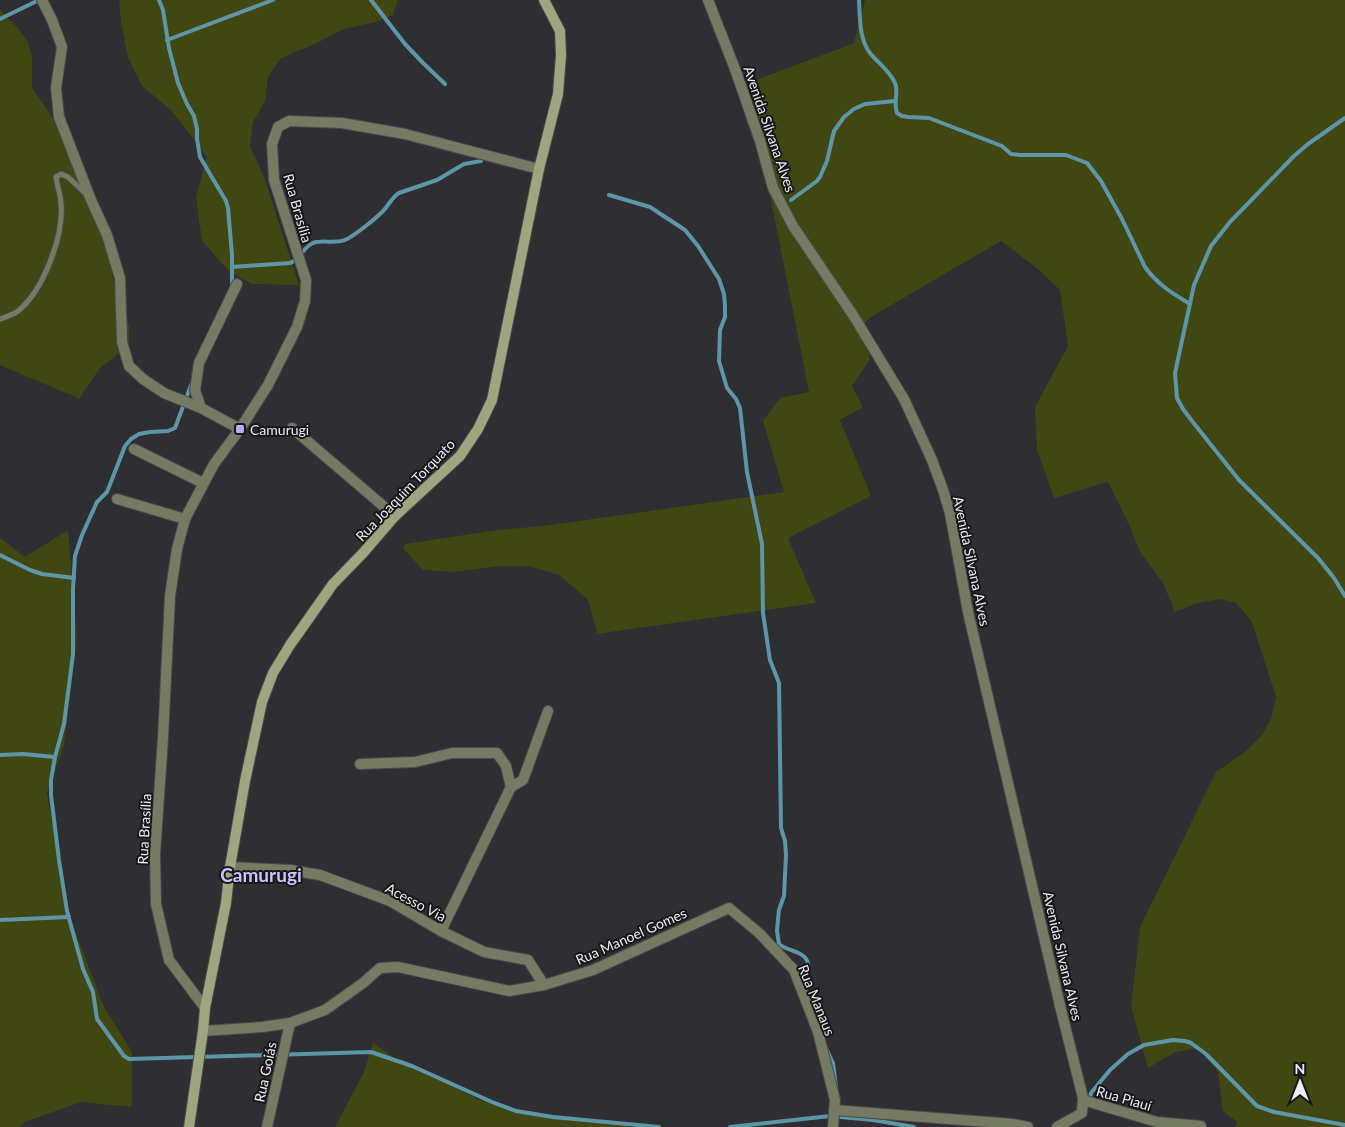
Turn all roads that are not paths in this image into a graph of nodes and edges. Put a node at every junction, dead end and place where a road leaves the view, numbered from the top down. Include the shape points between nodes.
1 (42, 0) edge
2 (544, 0) edge
3 (708, 0) edge
4 (539, 169) junction
5 (91, 200) junction
6 (237, 284) dead end
7 (0, 319) edge
8 (201, 408) junction
9 (292, 428) dead end
10 (240, 429) junction
11 (134, 448) dead end
12 (203, 483) junction
13 (116, 498) dead end
14 (395, 516) junction
15 (185, 519) junction
16 (548, 711) dead end
17 (360, 764) dead end
18 (511, 788) junction
19 (230, 867) junction
20 (729, 908) joint
21 (441, 931) junction
22 (544, 985) junction
23 (204, 1008) junction
24 (290, 1023) junction
25 (203, 1031) junction
26 (1083, 1100) junction
27 (834, 1110) junction
28 (1156, 1125) edge
29 (1201, 1126) dead end
30 (189, 1127) edge
31 (268, 1127) edge
32 (833, 1127) edge
33 (1028, 1127) edge
34 (1058, 1127) edge

1 - 5 street via 62,47 56,88 59,117
2 - 4 street, Rua Joaquim Torquato via 560,31 560,54 558,94
3 - 26 street, Avenida Silvana Alves via 760,141 773,188 793,226 904,398 940,483 950,513 968,612
4 - 10 street, Rua Brasília via 406,134 342,123 289,121 278,127 272,144 274,180 306,280 305,302 268,385
4 - 14 street, Rua Joaquim Torquato via 492,400 460,456
5 - 7 lane via 68,177 61,174 56,177 61,229 50,263 32,297 17,312
5 - 8 street via 120,278 122,342 129,366 164,394
6 - 8 street via 199,363 195,390
8 - 10 street
9 - 14 street
10 - 12 street, Rua Brasília
11 - 12 street
12 - 15 street, Rua Brasília
13 - 15 street
14 - 19 street, Rua Joaquim Torquato via 333,584 273,673 262,702 244,781
15 - 23 street, Rua Brasília via 170,596 155,854 156,904 168,960
16 - 18 street via 523,780
17 - 18 street via 415,762 452,753 497,753 506,766
18 - 21 street
19 - 21 street, Acesso Via via 320,875 390,901
19 - 23 street, Rua Joaquim Torquato via 226,903
20 - 22 street, Rua Manoel Gomes via 593,970
20 - 27 street, Rua Manaus via 759,933 794,970 818,1032 835,1100
21 - 22 street, Acesso Via via 484,952 528,960
22 - 24 street, Rua Manoel Gomes via 509,992 398,967 380,968 325,1010
23 - 25 street
24 - 25 street, Rua Manoel Gomes
24 - 31 street, Rua Goiás
25 - 30 street
26 - 28 street, Rua Piauí
26 - 34 street, Avenida Silvana Alves via 1082,1112
27 - 32 street, Rua Manaus
27 - 33 street
28 - 29 street, Rua Piauí

